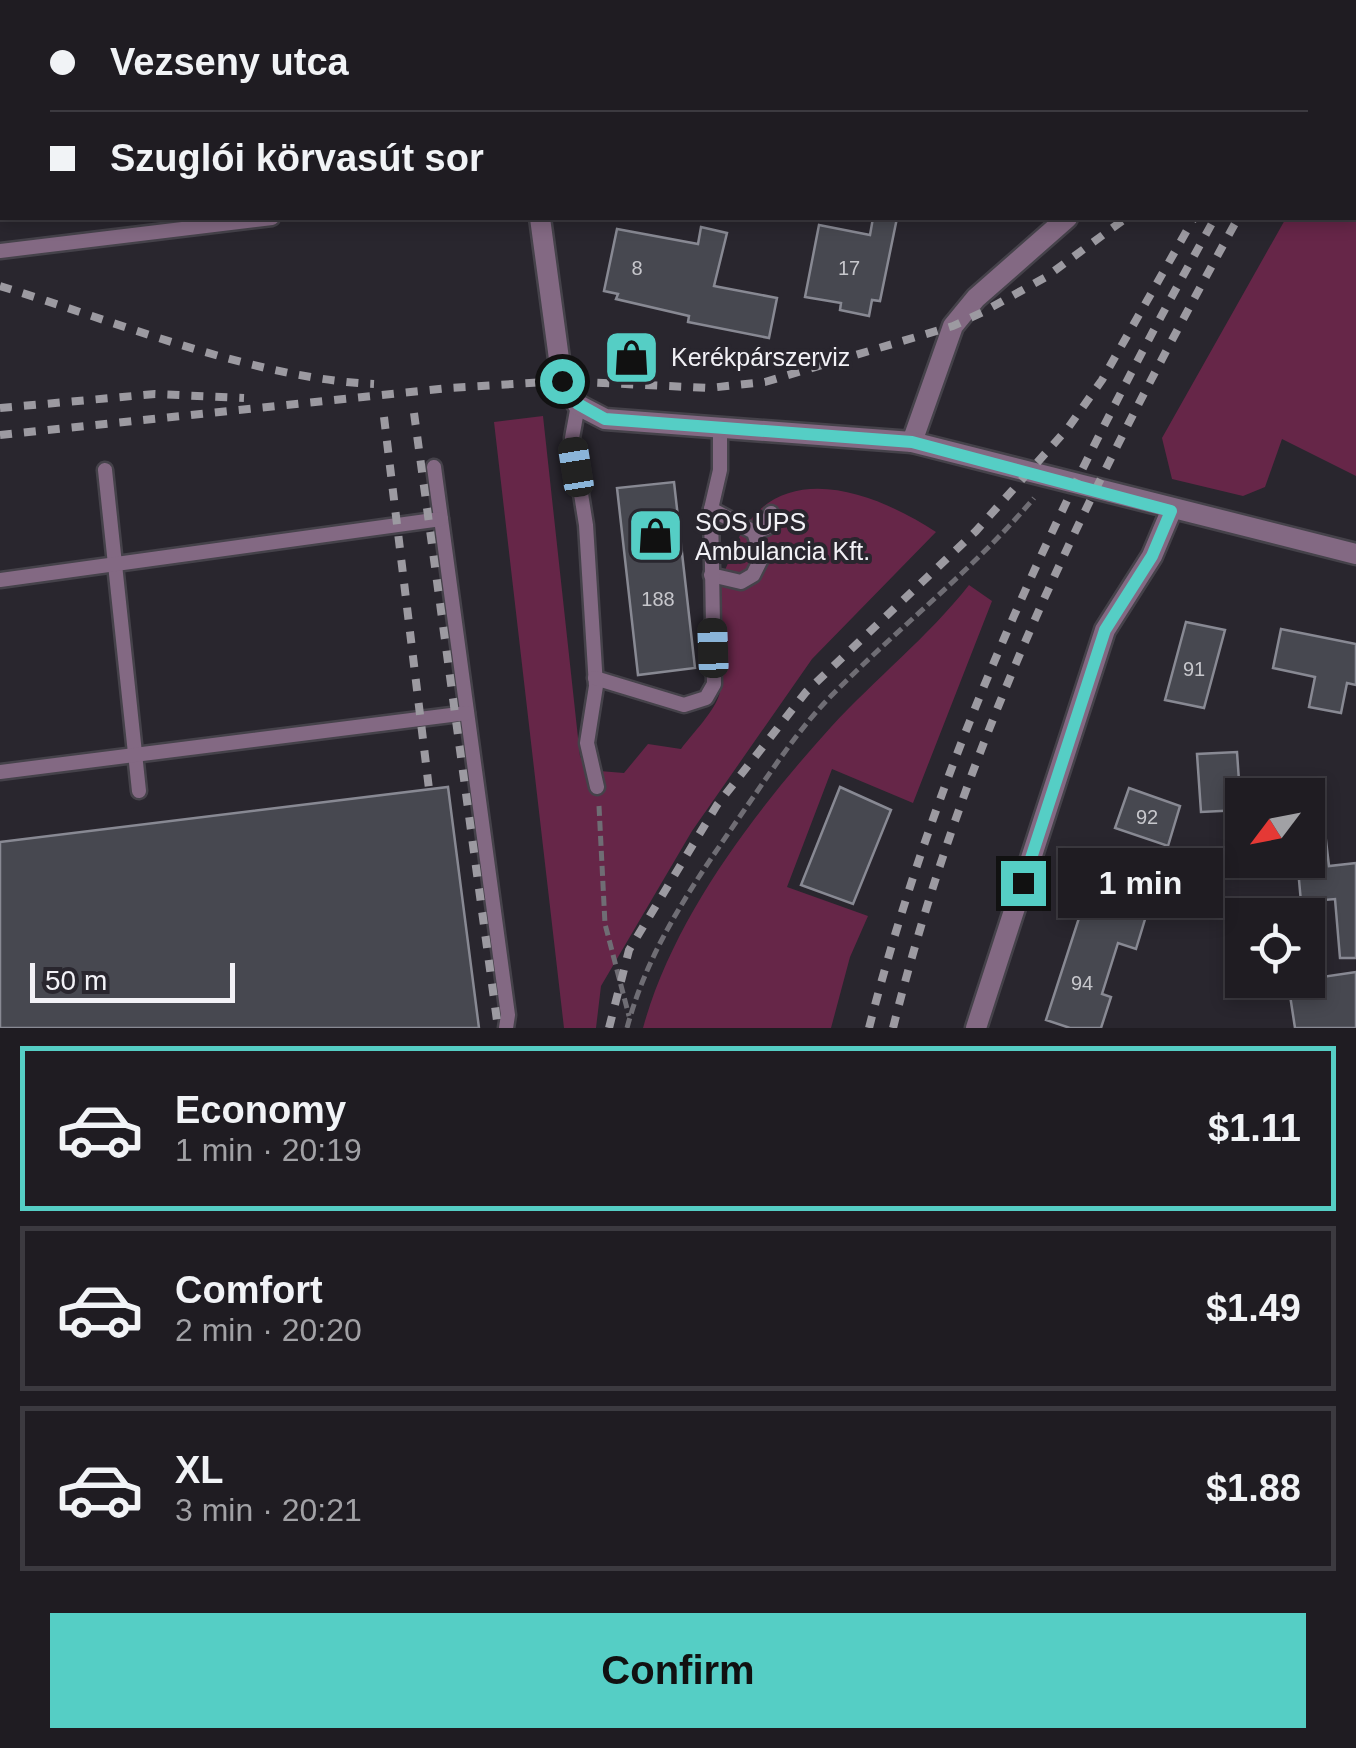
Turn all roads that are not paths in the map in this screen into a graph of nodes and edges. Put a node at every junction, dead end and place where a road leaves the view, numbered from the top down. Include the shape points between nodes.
1 (255, 220) edge
2 (540, 220) edge
3 (1065, 220) edge
4 (0, 250) edge
5 (578, 404) junction
6 (720, 426) junction
7 (912, 442) junction
8 (434, 467) dead end
9 (105, 470) dead end
10 (711, 509) junction
11 (1171, 511) junction
12 (771, 513) dead end
13 (441, 519) junction
14 (754, 532) junction
15 (1356, 554) edge
16 (115, 564) junction
17 (712, 575) junction
18 (0, 580) edge
19 (595, 678) junction
20 (467, 713) junction
21 (136, 756) junction
22 (0, 772) edge
23 (597, 787) road end
24 (139, 791) dead end
25 (506, 1028) edge
26 (976, 1028) edge

1 - 4 lane
2 - 5 street via 562,381
3 - 7 street via 952,326
5 - 6 street via 605,419
5 - 19 lane via 572,438 586,525
6 - 7 street
6 - 10 lane
7 - 11 street
8 - 13 lane
9 - 16 lane
10 - 14 lane
10 - 17 lane
11 - 15 street
11 - 26 street via 1152,556 1105,630
12 - 14 lane via 766,528
13 - 16 lane
13 - 20 lane
14 - 17 lane via 762,557 753,575 741,582
16 - 18 lane
16 - 21 lane
17 - 19 lane via 714,684 706,698 684,705
19 - 23 lane via 587,742
20 - 21 lane
20 - 25 lane
21 - 22 lane
21 - 24 lane

